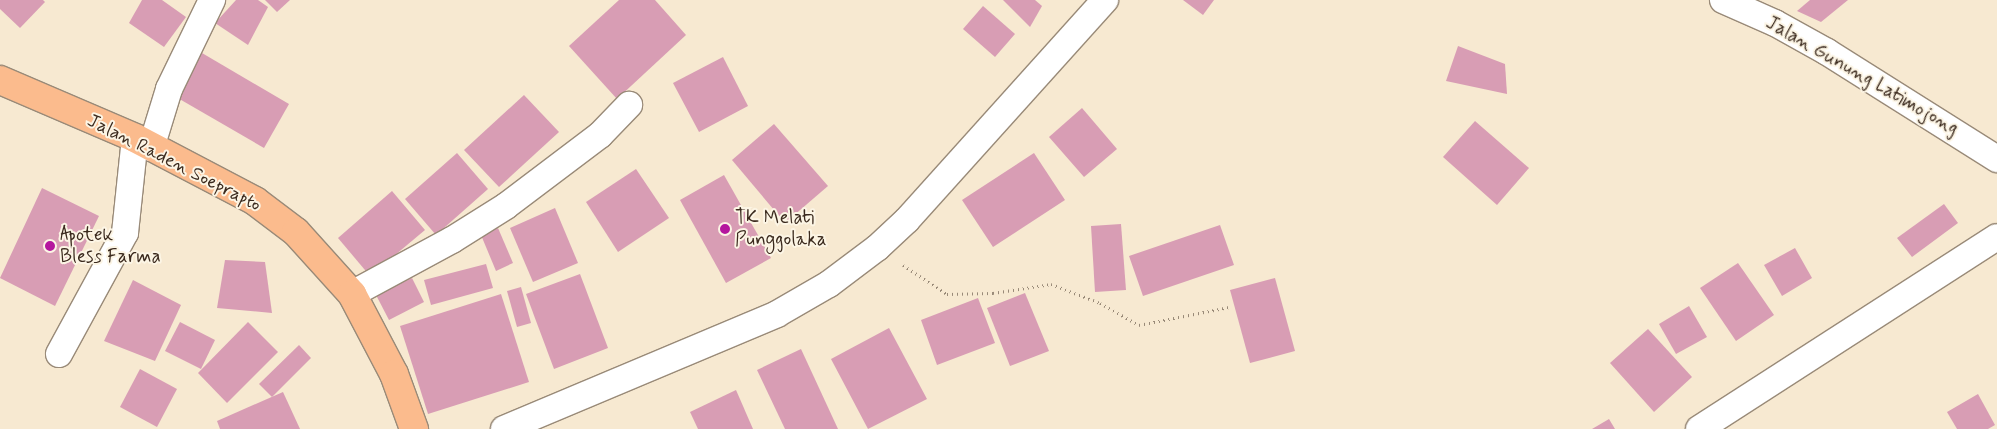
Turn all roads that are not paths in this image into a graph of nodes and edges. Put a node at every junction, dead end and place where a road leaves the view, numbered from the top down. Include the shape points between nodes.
1 (212, 0) edge
2 (1105, 0) edge
3 (1723, 0) edge
4 (0, 80) edge
5 (629, 105) dead end
6 (143, 143) junction
7 (1997, 159) edge
8 (1997, 237) edge
9 (352, 294) junction
10 (59, 354) dead end
11 (414, 429) edge
12 (504, 429) edge
13 (1699, 429) edge

1 - 6 street
2 - 12 street via 1036,80 877,248 828,284 777,314
3 - 7 street, Jalan Gunung Latimojong via 1775,23 1827,52
4 - 6 highway, Jalan Raden Soeprapto
5 - 9 street via 594,140 506,206 452,240
6 - 9 highway, Jalan Raden Soeprapto via 255,201 296,232
6 - 10 street via 125,233
8 - 13 street
9 - 11 highway, Jalan Raden Soeprapto via 394,374

